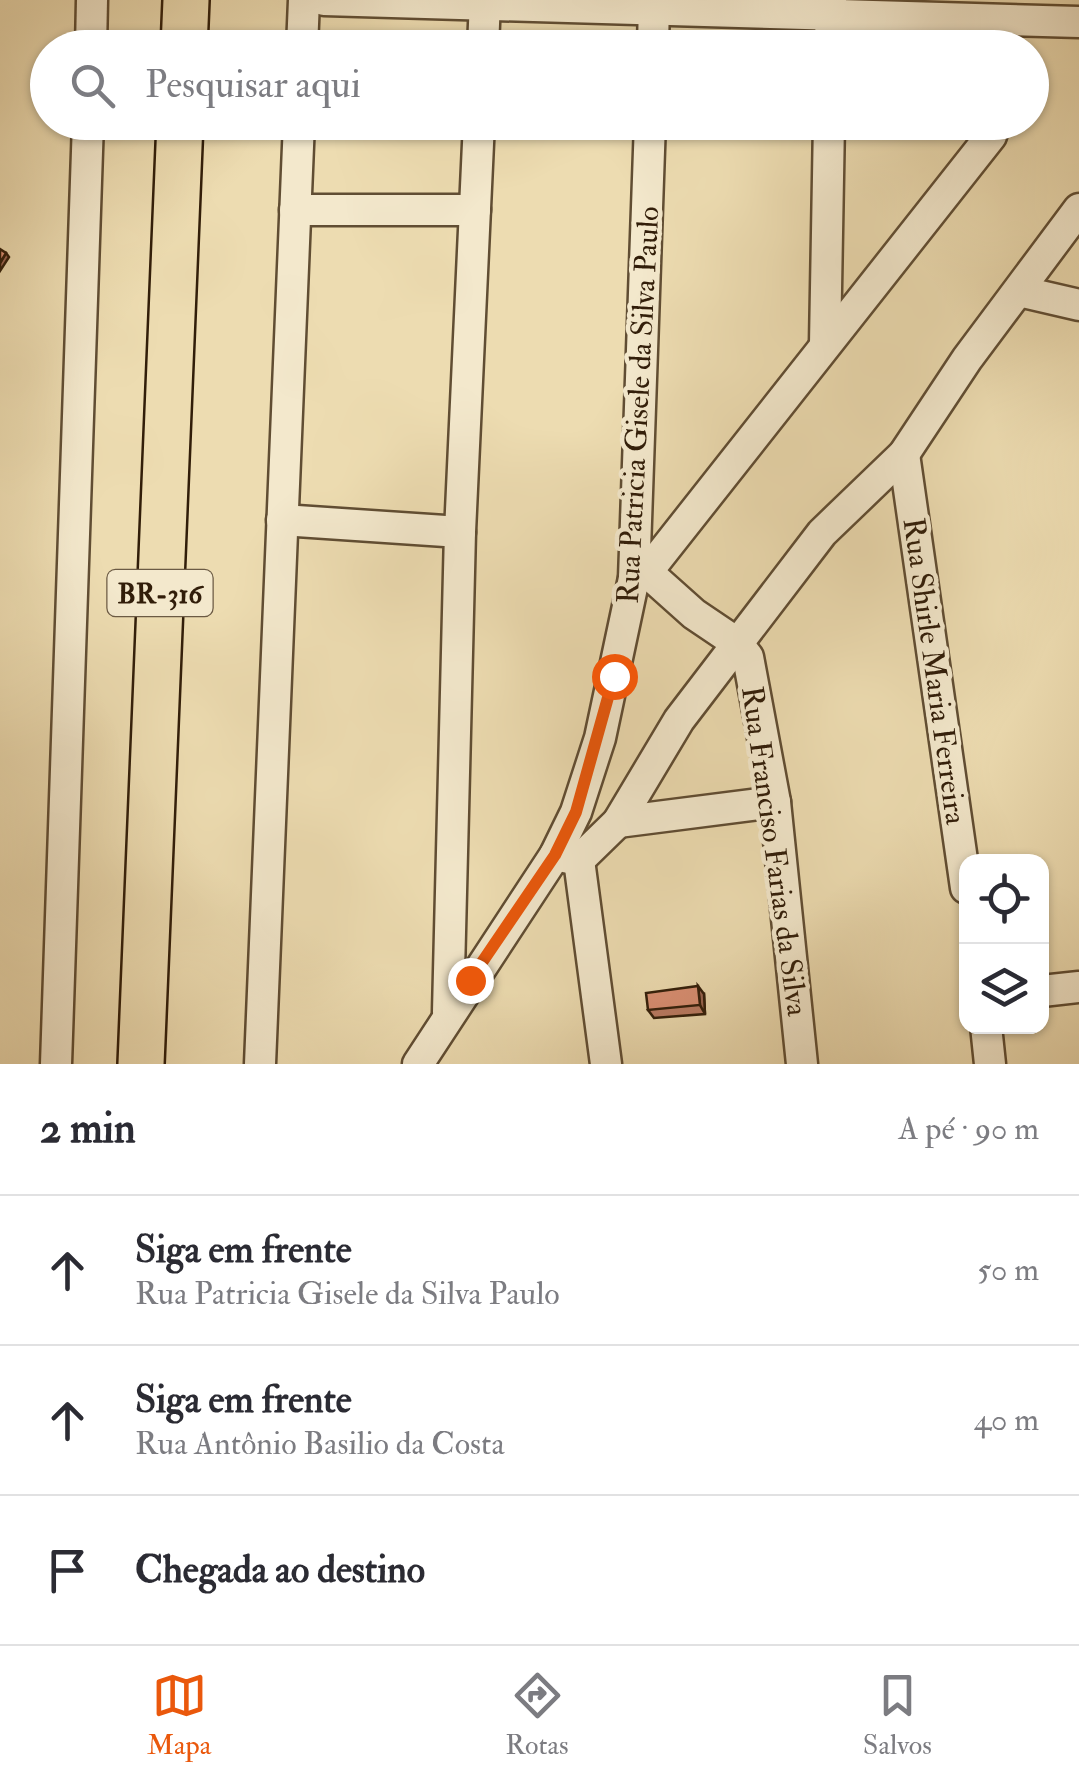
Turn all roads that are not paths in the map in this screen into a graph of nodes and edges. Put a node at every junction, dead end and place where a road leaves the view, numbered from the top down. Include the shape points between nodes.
1 (92, 0) edge
2 (186, 0) edge
3 (304, 0) edge
4 (324, 0) edge
5 (485, 3) edge
6 (654, 6) edge
7 (830, 7) edge
8 (1012, 22) edge
9 (1079, 22) edge
10 (91, 30) edge
11 (185, 30) edge
12 (303, 30) edge
13 (484, 30) edge
14 (87, 140) edge
15 (179, 140) edge
16 (298, 140) edge
17 (478, 140) edge
18 (650, 140) edge
19 (829, 140) edge
20 (988, 140) edge
21 (1079, 209) edge
22 (295, 210) junction
23 (475, 210) junction
24 (1019, 291) junction
25 (1079, 305) edge
26 (825, 344) junction
27 (904, 454) junction
28 (282, 520) junction
29 (460, 532) junction
30 (640, 575) junction
31 (738, 642) junction
32 (775, 802) junction
33 (618, 822) junction
34 (961, 854) edge
35 (567, 857) junction
36 (1079, 987) edge
37 (1049, 989) edge
38 (448, 1012) junction
39 (987, 1034) edge
40 (56, 1064) edge
41 (140, 1064) edge
42 (260, 1064) edge
43 (418, 1064) edge
44 (606, 1064) edge
45 (802, 1064) edge
46 (990, 1064) edge

1 - 10 street
2 - 11 highway
3 - 12 street
4 - 5 street
5 - 6 street
5 - 13 street
6 - 7 street
7 - 8 street
8 - 9 street
14 - 40 street
15 - 41 highway, BR-316
16 - 22 street
17 - 23 street
18 - 30 street, Rua Patricia Gisele da Silva Paulo
19 - 26 street
20 - 26 street
21 - 24 street
22 - 23 street
22 - 28 street
23 - 29 street
24 - 25 street
24 - 27 street
26 - 30 street
27 - 31 street via 822,533
27 - 34 street, Rua Shirle Maria Ferreira
28 - 29 street
28 - 42 street
29 - 38 street
30 - 31 street
30 - 35 street, Rua Patricia Gisele da Silva Paulo
31 - 32 street, Rua Franciso Farias da Silva via 748,657
31 - 33 street via 679,720
32 - 33 street
32 - 45 street, Rua Franciso Farias da Silva
33 - 35 street
35 - 38 street
35 - 44 street
36 - 37 street
38 - 43 street
39 - 46 street

